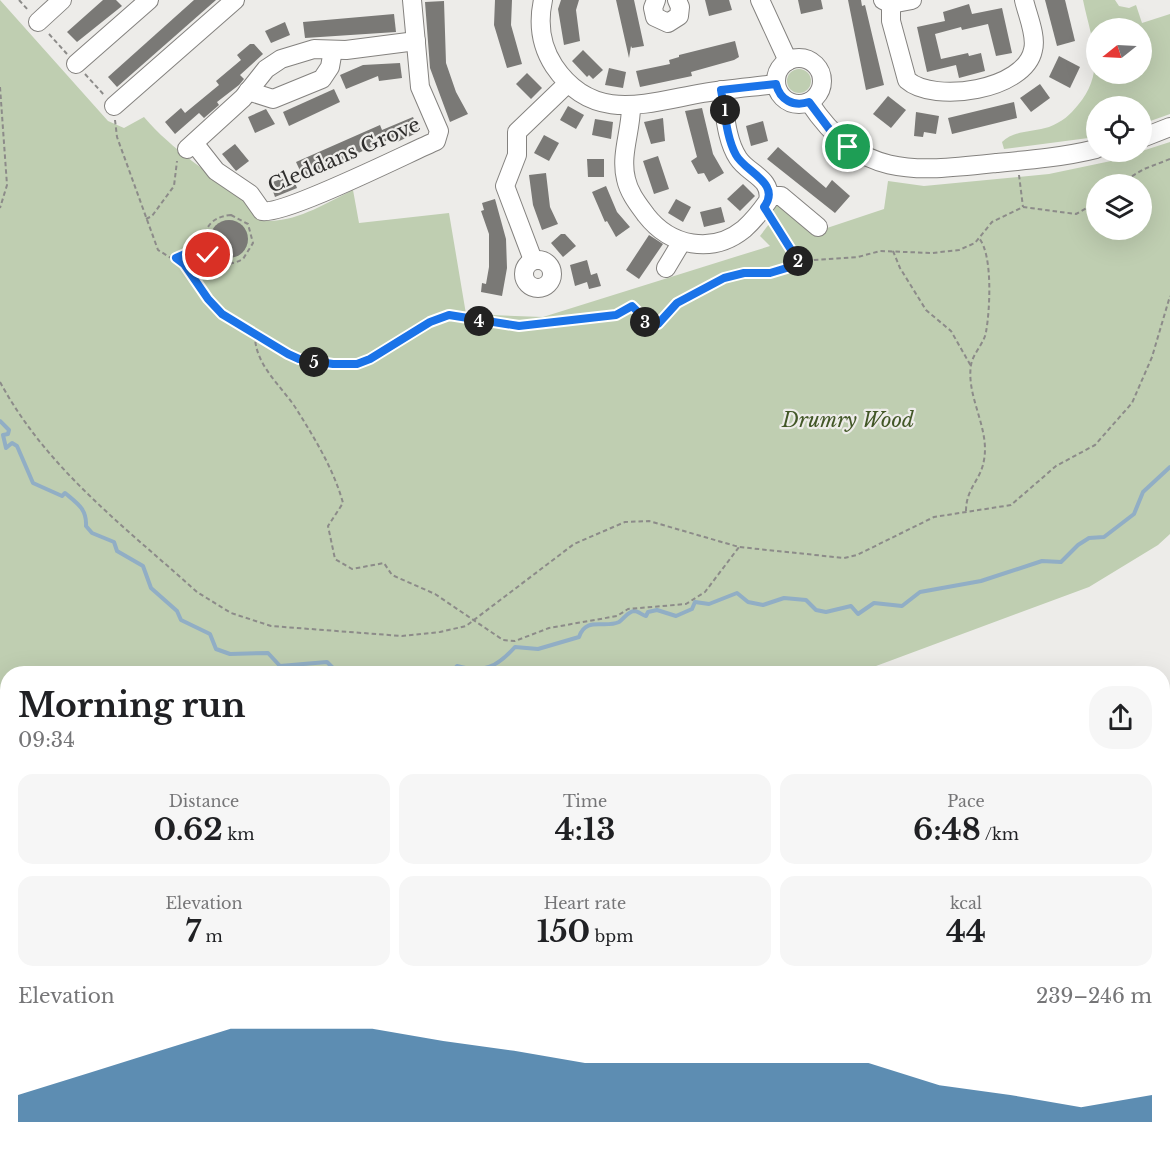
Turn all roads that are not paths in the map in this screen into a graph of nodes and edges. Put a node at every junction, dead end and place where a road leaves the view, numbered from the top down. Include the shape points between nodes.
1 (62, 0) edge
2 (150, 0) edge
3 (236, 0) edge
4 (412, 0) edge
5 (543, 0) edge
6 (656, 0) edge
7 (677, 0) edge
8 (760, 0) edge
9 (912, 0) edge
10 (1024, 0) edge
11 (887, 2) edge
12 (38, 22) dead end
13 (416, 41) junction
14 (333, 50) junction
15 (788, 61) junction
16 (76, 64) dead end
17 (567, 84) junction
18 (776, 84) junction
19 (721, 90) junction
20 (248, 91) junction
21 (809, 102) junction
22 (114, 106) road end
23 (631, 106) junction
24 (1170, 127) edge
25 (1152, 134) edge
26 (1086, 151) edge
27 (766, 201) junction
28 (818, 227) dead end
29 (681, 243) junction
30 (534, 260) dead end
31 (666, 268) dead end

1 - 12 street
2 - 16 street
3 - 22 street
4 - 13 street, Cleddans Grove
5 - 17 street via 540,19 544,46
6 - 7 street via 653,13 668,22 679,16
8 - 15 street
9 - 11 street
10 - 11 street via 1034,43 1027,63 1003,80 955,93 925,90 907,80
13 - 14 street
13 - 20 street, Cleddans Grove via 420,87 440,131 436,141 268,212 262,211 250,194 216,171 190,146
14 - 20 street via 307,50 281,59 266,69
14 - 20 street via 330,67 322,79 273,99
15 - 18 street via 780,68
15 - 21 street via 804,59 817,68 822,83
17 - 23 street via 599,102
17 - 30 street via 517,132 517,154 506,178 506,192
18 - 19 street
18 - 21 street via 788,102
19 - 23 street
19 - 27 street via 736,156 763,180
21 - 26 street via 821,121 841,140 867,158 888,165 934,170
23 - 29 street via 624,151 629,190 655,225
24 - 25 street
27 - 28 street via 781,196
27 - 29 street via 745,228 729,237
29 - 31 street

